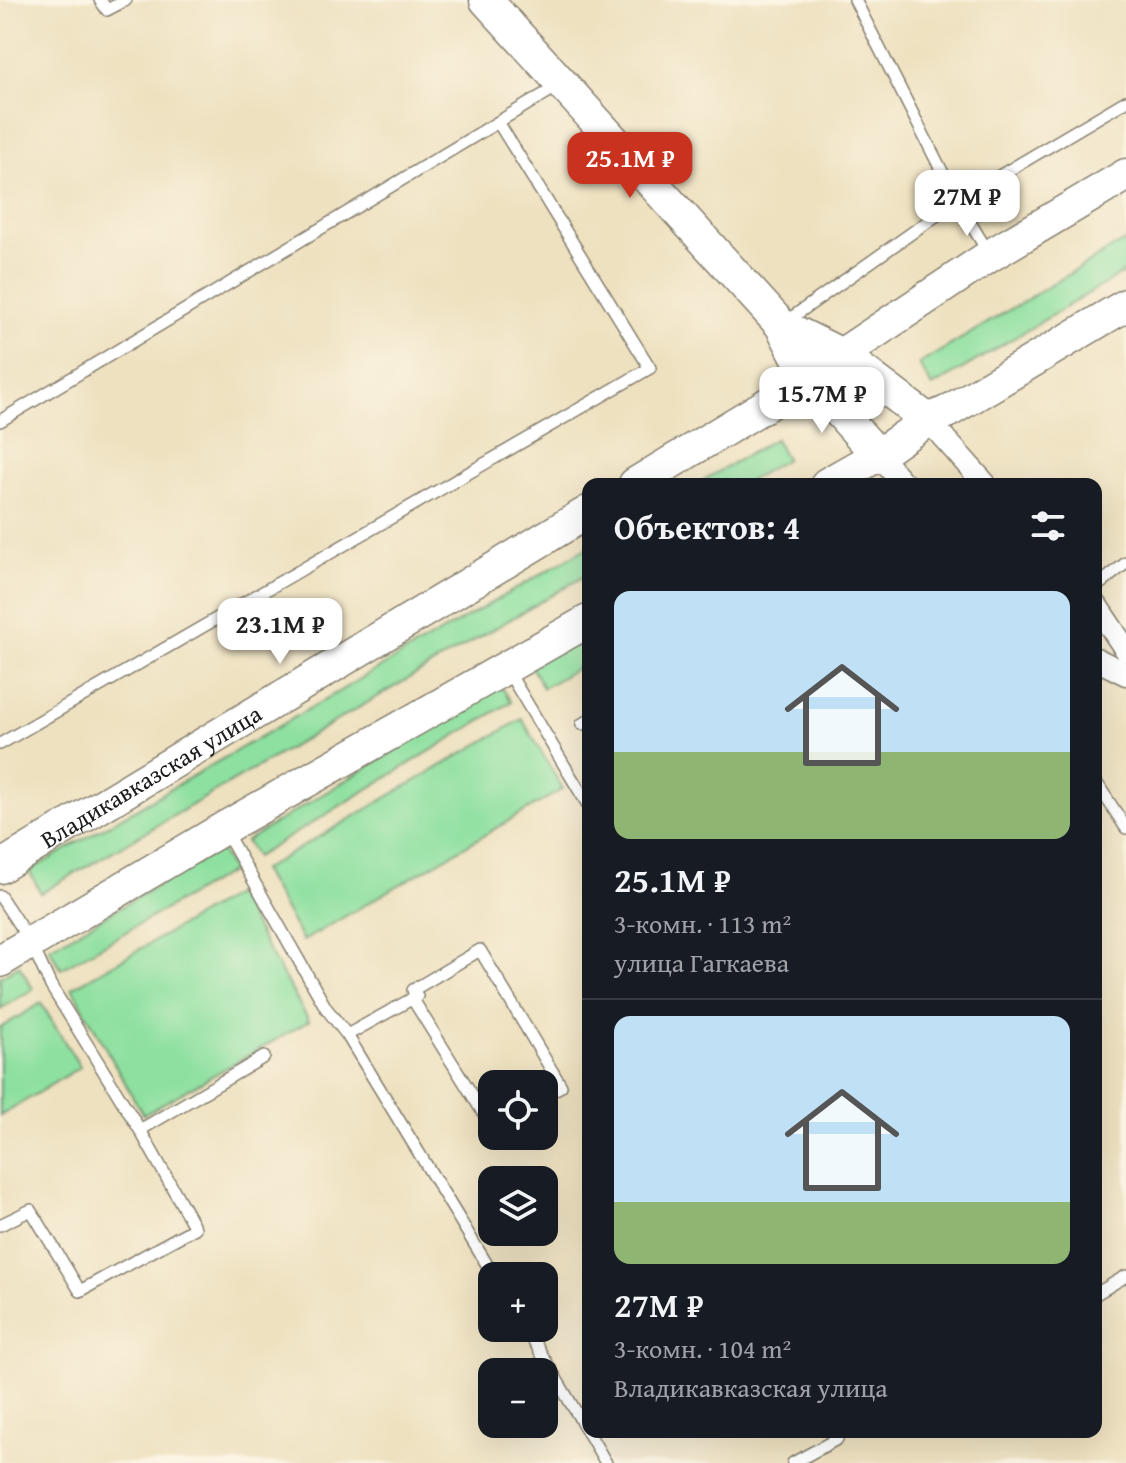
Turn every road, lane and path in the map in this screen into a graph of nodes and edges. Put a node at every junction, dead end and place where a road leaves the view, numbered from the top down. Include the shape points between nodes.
1 (100, 0) edge
2 (126, 0) edge
3 (486, 0) edge
4 (855, 0) edge
5 (562, 84) junction
6 (1126, 101) edge
7 (498, 122) junction
8 (1126, 175) edge
9 (957, 201) junction
10 (991, 255) junction
11 (1126, 305) edge
12 (781, 325) junction
13 (842, 355) junction
14 (808, 377) junction
15 (928, 420) junction
16 (0, 421) edge
17 (878, 455) junction
18 (645, 478) edge
19 (838, 478) edge
20 (899, 478) edge
21 (980, 478) edge
22 (582, 516) edge
23 (1126, 563) edge
24 (1102, 582) edge
25 (1102, 614) edge
26 (582, 624) edge
27 (1126, 650) edge
28 (1102, 662) edge
29 (506, 668) junction
30 (1126, 674) edge
31 (0, 744) edge
32 (1102, 791) edge
33 (582, 795) edge
34 (224, 828) junction
35 (1126, 828) edge
36 (0, 867) edge
37 (0, 896) edge
38 (31, 943) junction
39 (0, 961) edge
40 (412, 998) junction
41 (347, 1035) junction
42 (264, 1057) dead end
43 (551, 1070) edge
44 (478, 1104) edge
45 (140, 1130) junction
46 (0, 1225) edge
47 (485, 1262) edge
48 (1126, 1276) edge
49 (1102, 1290) edge
50 (534, 1342) edge
51 (582, 1422) edge
52 (591, 1438) edge
53 (837, 1439) dead end
54 (606, 1463) edge
55 (793, 1463) edge

1 - 2 lane via 107,10
3 - 5 main road
4 - 9 lane
5 - 7 lane
5 - 12 main road
6 - 9 lane
7 - 16 lane
7 - 31 lane via 650,368
8 - 10 main road
9 - 10 lane
9 - 12 lane
10 - 13 main road
11 - 15 main road
12 - 13 main road
12 - 14 main road
13 - 14 main road
13 - 15 main road
14 - 17 main road
14 - 18 main road
15 - 17 main road
15 - 21 street
17 - 19 main road
17 - 20 street
22 - 36 main road, Владикавказская улица
23 - 24 lane
25 - 27 street
26 - 29 main road
28 - 30 street
29 - 33 lane
29 - 34 main road
32 - 35 lane
34 - 38 main road
34 - 41 lane via 326,1008
37 - 38 lane
38 - 39 main road
38 - 45 lane via 51,986
40 - 41 lane
40 - 43 lane via 417,996 413,990 480,950
40 - 44 lane
41 - 47 lane
42 - 45 lane
45 - 46 lane via 195,1228 80,1291 31,1210
48 - 49 lane
50 - 51 lane
52 - 54 lane
53 - 55 lane

